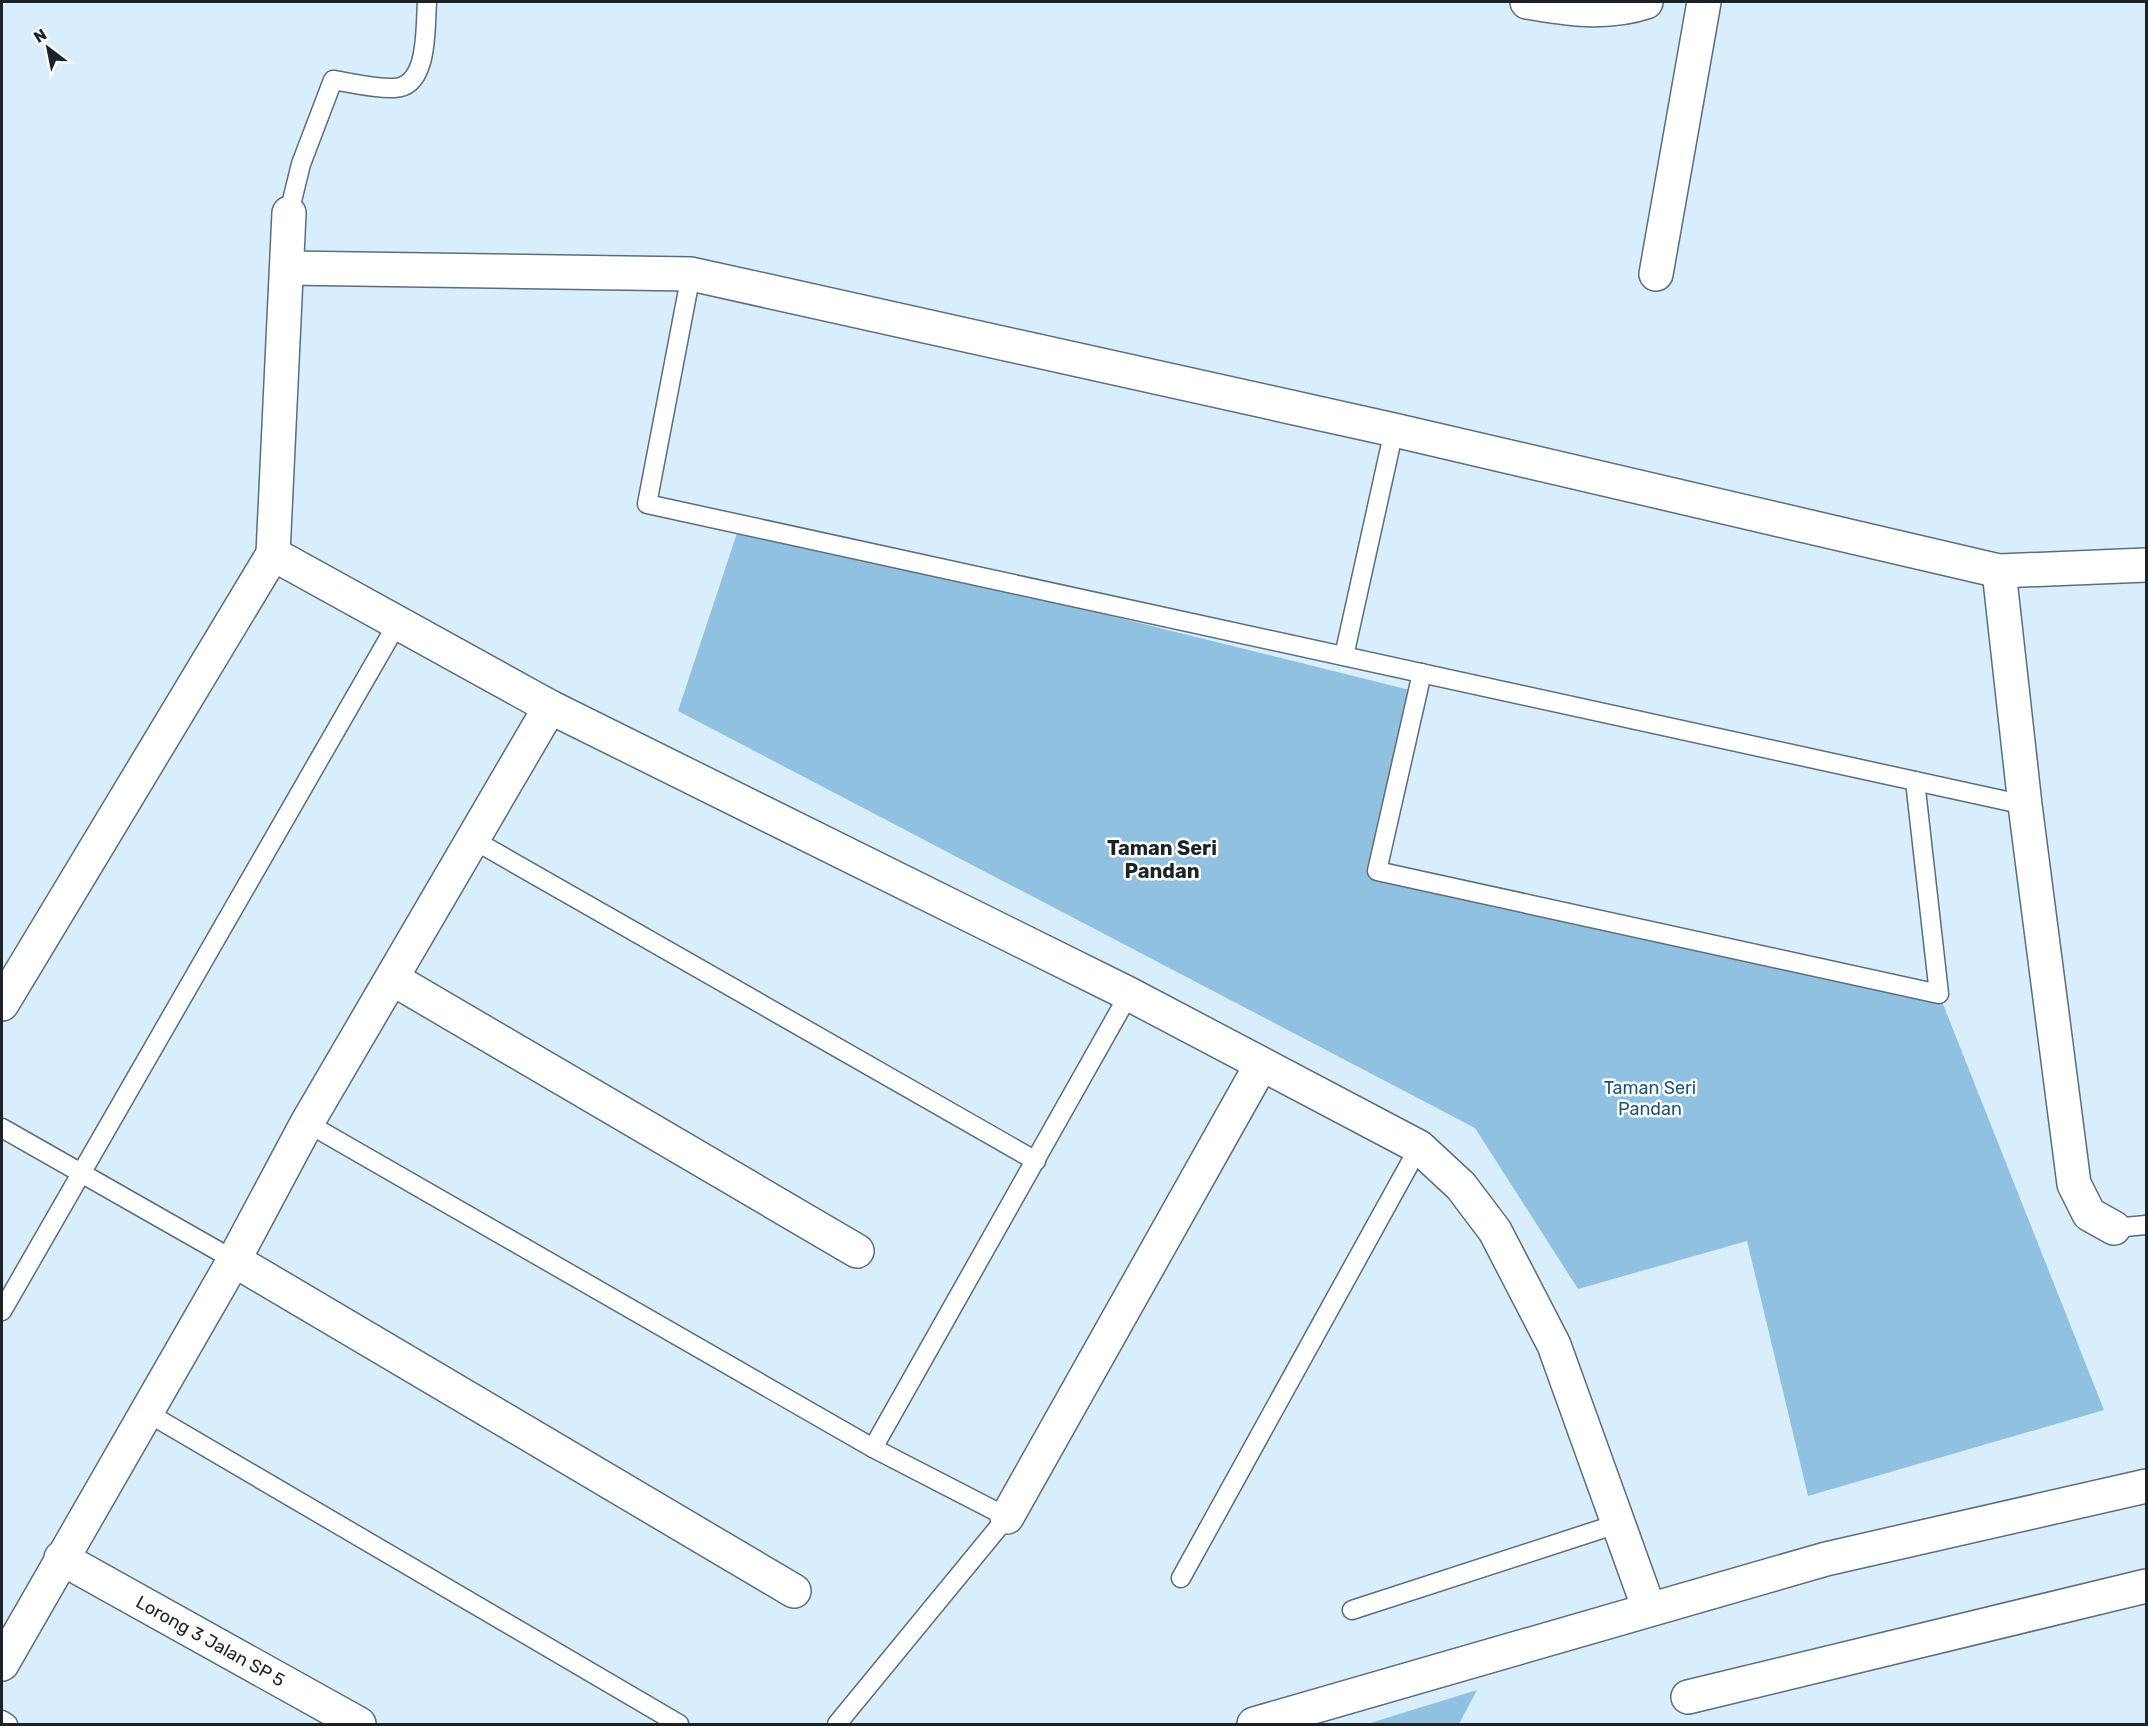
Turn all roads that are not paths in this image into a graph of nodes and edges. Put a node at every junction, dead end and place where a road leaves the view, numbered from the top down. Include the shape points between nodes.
1 (427, 2) edge
2 (1527, 2) edge
3 (1646, 2) edge
4 (1704, 2) edge
5 (289, 213) joint
6 (287, 268) junction
7 (691, 274) junction
8 (1656, 274) dead end
9 (1394, 429) junction
10 (273, 554) junction
11 (2146, 565) edge
12 (1999, 571) junction
13 (397, 624) junction
14 (1344, 656) junction
15 (1422, 673) junction
16 (550, 707) junction
17 (1915, 781) junction
18 (2025, 805) junction
19 (472, 839) junction
20 (393, 978) junction
21 (1129, 994) junction
22 (2, 1004) edge
23 (1261, 1065) junction
24 (307, 1124) junction
25 (2, 1128) edge
26 (1419, 1147) junction
27 (1036, 1161) junction
28 (79, 1174) junction
29 (2146, 1225) edge
30 (2114, 1228) joint
31 (856, 1251) dead end
32 (234, 1260) junction
33 (2, 1311) edge
34 (146, 1412) junction
35 (873, 1448) junction
36 (2145, 1493) edge
37 (1007, 1517) junction
38 (1617, 1524) junction
39 (61, 1558) junction
40 (1181, 1578) dead end
41 (2146, 1586) edge
42 (794, 1591) dead end
43 (1649, 1609) junction
44 (1352, 1610) dead end
45 (2, 1664) edge
46 (1688, 1697) dead end
47 (2, 1720) edge
48 (8, 1725) edge
49 (359, 1725) edge
50 (679, 1725) edge
51 (837, 1725) edge
52 (1254, 1725) edge

1 - 5 lane via 420,71 410,84 395,88 333,80 301,164
2 - 3 street via 1593,10
4 - 8 street
5 - 6 street
6 - 7 street
6 - 10 street
7 - 9 street
7 - 14 lane via 647,504
9 - 12 street
9 - 14 lane
10 - 13 street
10 - 22 street
11 - 12 street
12 - 18 street
13 - 16 street
13 - 28 lane
14 - 15 lane
15 - 17 lane
15 - 17 lane via 1377,871 1939,994
16 - 19 street
16 - 21 street
17 - 18 lane
18 - 30 street via 2074,1184 2089,1214
19 - 20 street
19 - 27 lane
20 - 24 street
20 - 31 street
21 - 23 street
21 - 27 lane
23 - 26 street
23 - 37 street
24 - 32 street
24 - 35 lane
25 - 28 lane
26 - 38 street via 1461,1186 1495,1231 1554,1346
26 - 40 lane
27 - 35 lane
28 - 32 lane
28 - 33 lane
29 - 30 lane
32 - 34 street
32 - 42 street
34 - 39 street
34 - 50 lane
35 - 37 lane
36 - 43 street via 1826,1558
37 - 51 lane
38 - 43 street
38 - 44 lane
39 - 45 street
39 - 49 street, Lorong 3 Jalan SP 5
41 - 46 street
43 - 52 street
47 - 48 lane

